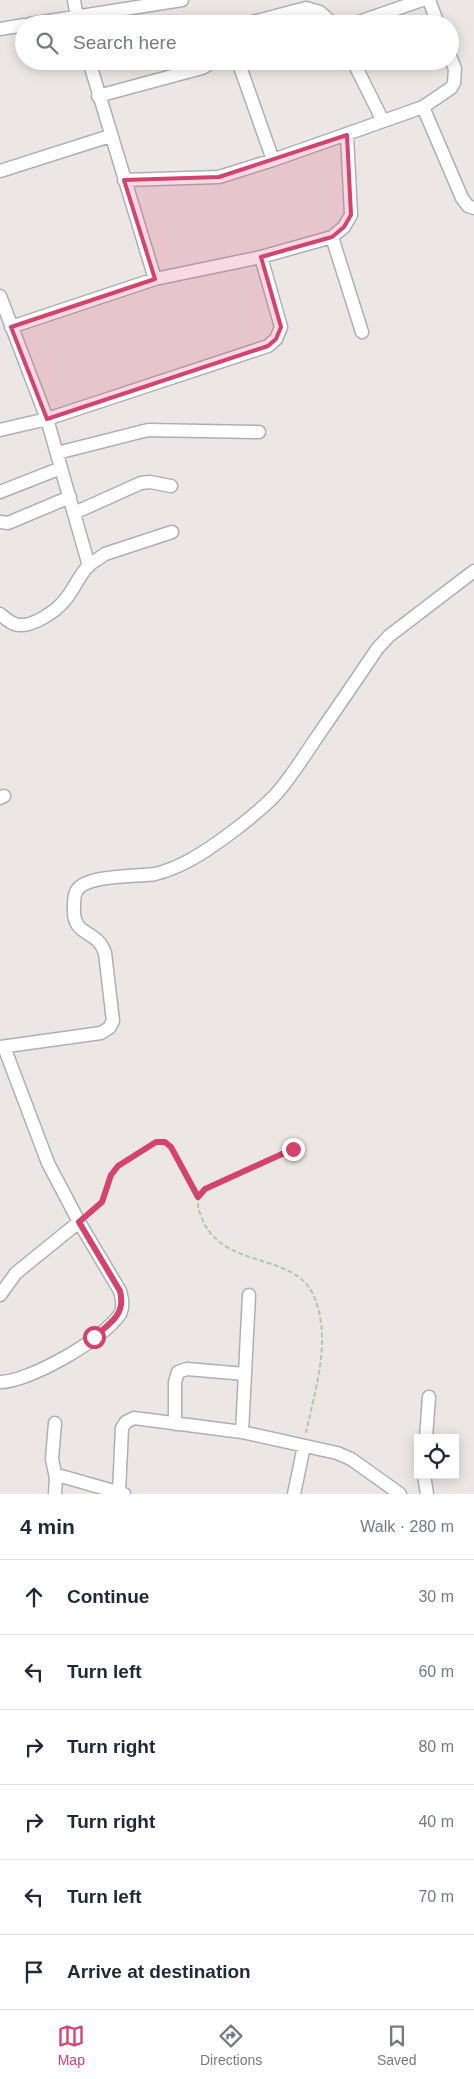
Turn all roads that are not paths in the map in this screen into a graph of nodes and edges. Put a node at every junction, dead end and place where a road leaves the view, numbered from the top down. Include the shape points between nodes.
1 (74, 0) edge
2 (182, 0) edge
3 (422, 0) edge
4 (429, 0) edge
5 (76, 15) edge
6 (103, 15) edge
7 (279, 15) edge
8 (323, 15) edge
9 (379, 15) edge
10 (435, 15) edge
11 (15, 26) edge
12 (0, 29) edge
13 (91, 70) edge
14 (195, 70) edge
15 (241, 70) edge
16 (357, 70) edge
17 (455, 70) edge
18 (98, 96) junction
19 (423, 107) junction
20 (382, 122) junction
21 (347, 135) junction
22 (110, 136) junction
23 (273, 160) junction
24 (0, 171) edge
25 (124, 180) junction
26 (474, 208) edge
27 (332, 236) junction
28 (261, 257) junction
29 (155, 279) junction
30 (0, 296) edge
31 (11, 327) junction
32 (362, 332) dead end
33 (47, 419) junction
34 (0, 430) edge
35 (259, 432) dead end
36 (57, 453) junction
37 (61, 468) junction
38 (171, 486) dead end
39 (0, 492) edge
40 (70, 497) junction
41 (74, 513) junction
42 (0, 522) edge
43 (172, 532) dead end
44 (89, 566) junction
45 (474, 571) edge
46 (0, 614) edge
47 (2, 1047) edge
48 (79, 1222) junction
49 (0, 1295) edge
50 (248, 1295) dead end
51 (245, 1374) junction
52 (0, 1382) edge
53 (429, 1397) dead end
54 (55, 1423) dead end
55 (175, 1424) junction
56 (242, 1432) junction
57 (426, 1434) edge
58 (304, 1446) junction
59 (56, 1478) junction
60 (425, 1479) edge
61 (393, 1492) edge
62 (121, 1493) edge
63 (54, 1494) edge
64 (294, 1494) edge
65 (427, 1494) edge

1 - 5 street
2 - 6 street
3 - 9 street
4 - 10 street
7 - 8 street via 306,8
11 - 12 street
13 - 18 street
14 - 18 street
15 - 23 street
16 - 20 street
17 - 19 street via 450,88
18 - 22 street
19 - 20 street
19 - 26 street via 462,198
20 - 21 street
21 - 23 street
21 - 27 street via 350,215 344,227
22 - 24 street
22 - 25 street
23 - 25 street via 206,179
25 - 29 street
27 - 28 street
27 - 32 street
28 - 29 street
28 - 33 street via 281,327 276,339 268,346
29 - 31 street
30 - 31 street
31 - 33 street
33 - 34 street
33 - 36 street
35 - 36 street via 148,430
36 - 37 street
37 - 39 street
37 - 40 street
38 - 41 street via 141,483
40 - 41 street
40 - 42 street via 8,523
41 - 44 street
43 - 44 street via 106,554
44 - 46 street via 57,608 30,623 21,626
45 - 47 street via 388,636 293,773 259,810 192,859 174,868 155,874 89,881 78,889 73,918 77,926 96,937 105,953 113,1020 109,1028 101,1033
47 - 48 street via 48,1163
48 - 49 street via 16,1273
48 - 52 street via 120,1291 123,1302 120,1314 80,1349 22,1378
50 - 51 street
51 - 55 street via 187,1369 178,1372
51 - 56 street
53 - 57 street
54 - 59 street via 52,1459
55 - 56 street
55 - 62 street via 134,1418 126,1422 122,1428
56 - 58 street
58 - 61 street via 351,1459
58 - 64 street
59 - 62 street via 67,1477
59 - 63 street
60 - 65 street

